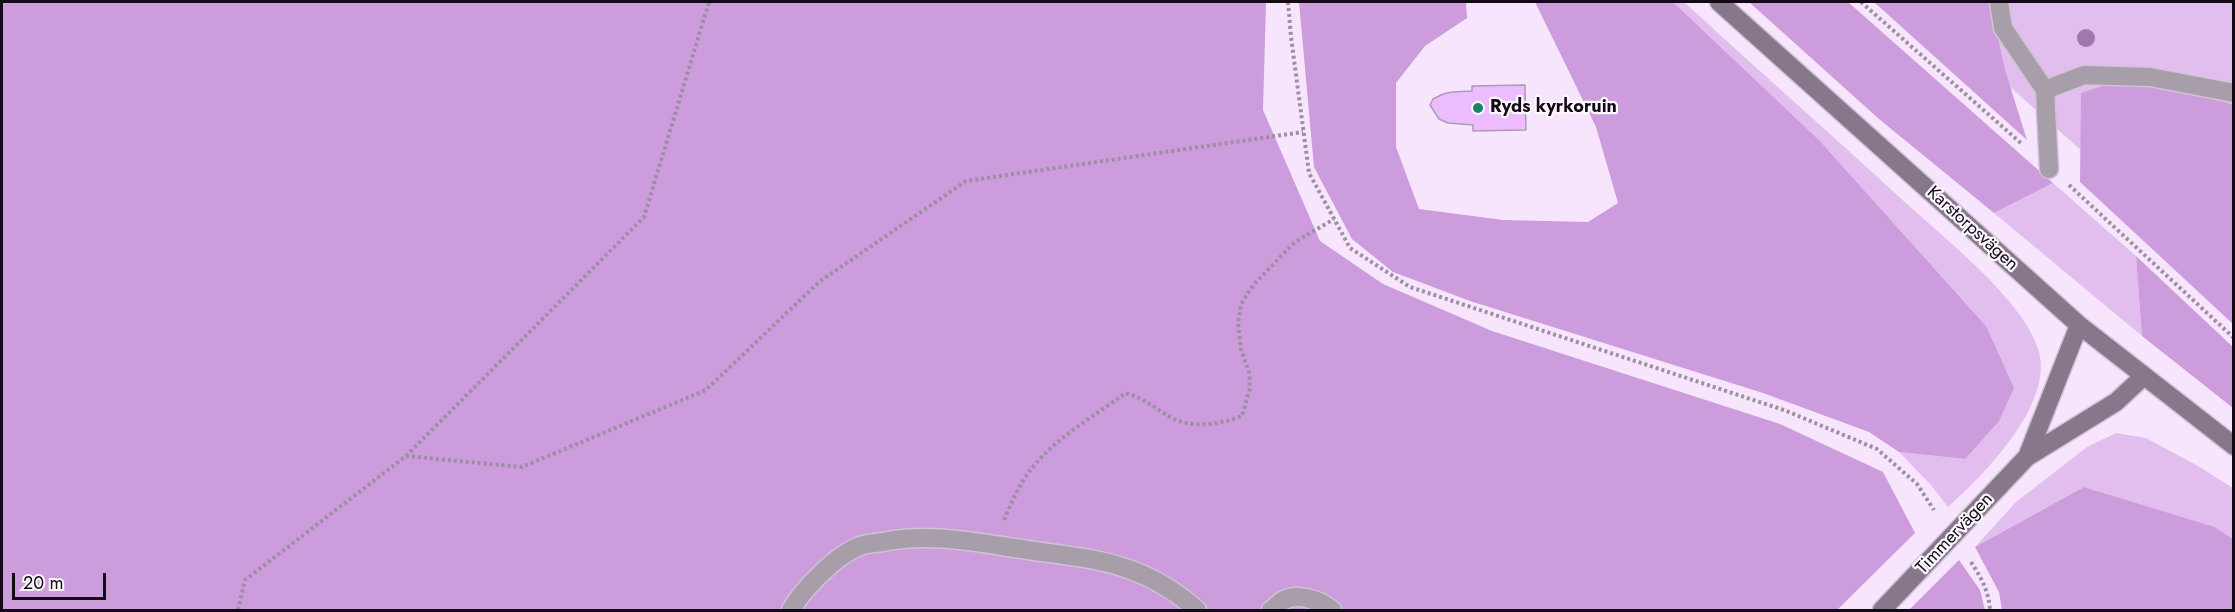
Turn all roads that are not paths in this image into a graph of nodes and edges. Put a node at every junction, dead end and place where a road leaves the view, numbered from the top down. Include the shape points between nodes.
1 (1719, 2) edge
2 (1999, 2) edge
3 (2045, 90) junction
4 (2234, 93) edge
5 (2049, 169) dead end
6 (2079, 325) junction
7 (2144, 376) junction
8 (2234, 446) edge
9 (2027, 457) junction
10 (791, 610) edge
11 (1197, 610) edge
12 (1271, 610) edge
13 (1332, 610) edge
14 (1882, 610) edge

1 - 6 main road, Karstorpsvägen
2 - 3 street via 2003,28
3 - 4 street via 2084,75 2150,77
3 - 5 street
6 - 7 main road, Karstorpsvägen
6 - 9 main road, Timmervägen
7 - 8 main road, Karstorpsvägen
7 - 9 main road, Timmervägen via 2116,402
9 - 14 main road, Timmervägen
10 - 11 street via 799,596 827,570 860,546 932,537 962,538 1130,569 1160,583
12 - 13 street via 1283,600 1297,598 1315,599

